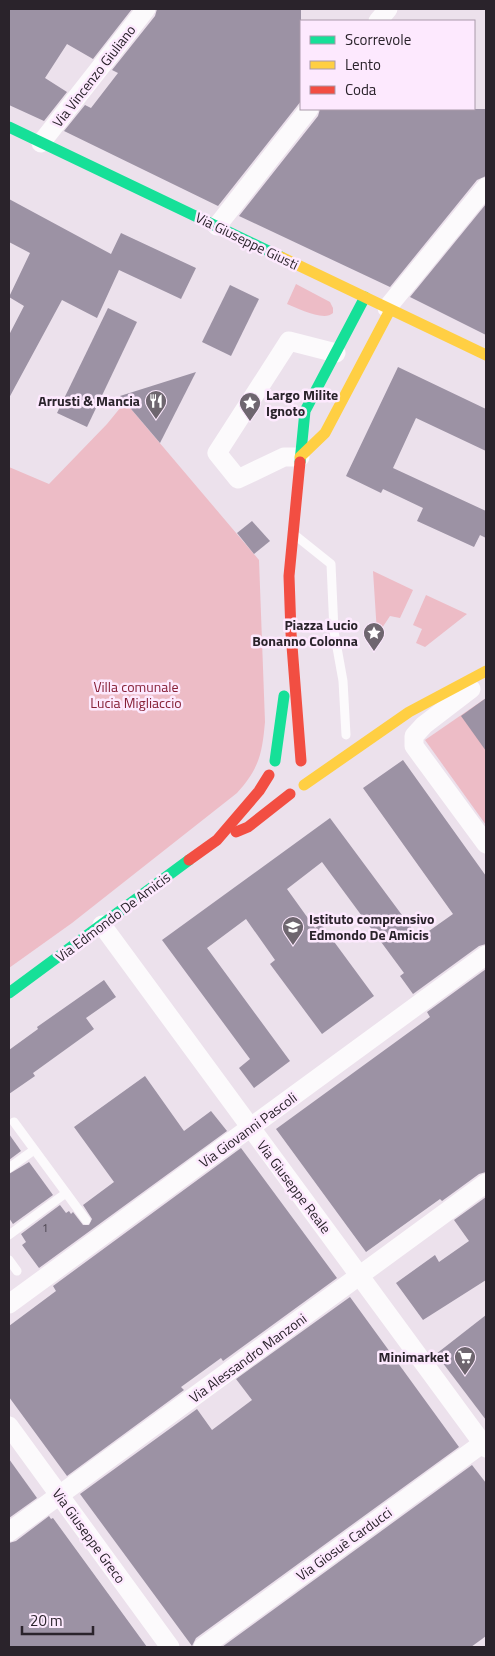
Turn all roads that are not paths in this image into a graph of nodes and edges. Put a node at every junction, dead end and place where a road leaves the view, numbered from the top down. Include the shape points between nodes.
1 (146, 9) edge
2 (388, 9) edge
3 (379, 20) edge
4 (308, 110) edge
5 (9, 128) edge
6 (41, 143) junction
7 (486, 187) edge
8 (217, 226) junction
9 (365, 298) junction
10 (388, 309) junction
11 (336, 353) junction
12 (486, 354) edge
13 (300, 457) junction
14 (292, 533) junction
15 (290, 634) junction
16 (486, 671) edge
17 (486, 677) edge
18 (361, 727) dead end
19 (343, 738) joint
20 (294, 760) junction
21 (269, 775) junction
22 (304, 785) junction
23 (290, 794) junction
24 (217, 840) junction
25 (486, 844) edge
26 (102, 925) junction
27 (486, 955) edge
28 (9, 993) edge
29 (14, 1122) dead end
30 (250, 1128) junction
31 (34, 1150) junction
32 (9, 1168) edge
33 (486, 1183) edge
34 (66, 1193) junction
35 (86, 1220) dead end
36 (9, 1235) edge
37 (9, 1260) edge
38 (17, 1271) dead end
39 (360, 1276) junction
40 (9, 1304) edge
41 (9, 1426) edge
42 (485, 1444) edge
43 (59, 1495) junction
44 (9, 1532) edge
45 (170, 1647) edge
46 (203, 1647) edge

1 - 6 street, Via Vincenzo Giuliano
2 - 3 street
4 - 8 street
5 - 6 street, Via Giuseppe Giusti
6 - 8 street, Via Giuseppe Giusti
7 - 10 street
8 - 9 street, Via Giuseppe Giusti
9 - 10 street, Via Giuseppe Giusti
9 - 11 street
10 - 12 street, Via Giuseppe Giusti
10 - 13 street via 325,433
11 - 13 street via 305,411
11 - 13 street via 289,341 217,453 238,479 284,457
13 - 14 street
14 - 15 street
14 - 19 lane via 331,564 334,631 343,681
15 - 20 street
15 - 20 street via 281,726
16 - 22 street via 410,712
17 - 25 street via 414,736 414,746
18 - 19 street
20 - 21 street via 270,767
20 - 22 street via 306,771
21 - 23 street via 275,789
21 - 24 street via 260,791
22 - 23 street
23 - 24 street via 248,827
24 - 26 street, Via Edmondo De Amicis
26 - 28 street, Via Edmondo De Amicis
26 - 30 street, Via Giuseppe Reale
27 - 30 street, Via Giovanni Pascoli
29 - 31 lane
30 - 39 street, Via Giuseppe Reale
30 - 40 street, Via Giovanni Pascoli
31 - 32 lane
31 - 34 lane
33 - 39 street, Via Alessandro Manzoni
34 - 35 lane
34 - 36 lane
37 - 38 lane
39 - 42 street, Via Giuseppe Reale
39 - 43 street, Via Alessandro Manzoni
41 - 43 street, Via Giuseppe Greco
42 - 46 street, Via Giosuè Carducci
43 - 44 street, Via Alessandro Manzoni
43 - 45 street, Via Giuseppe Greco

